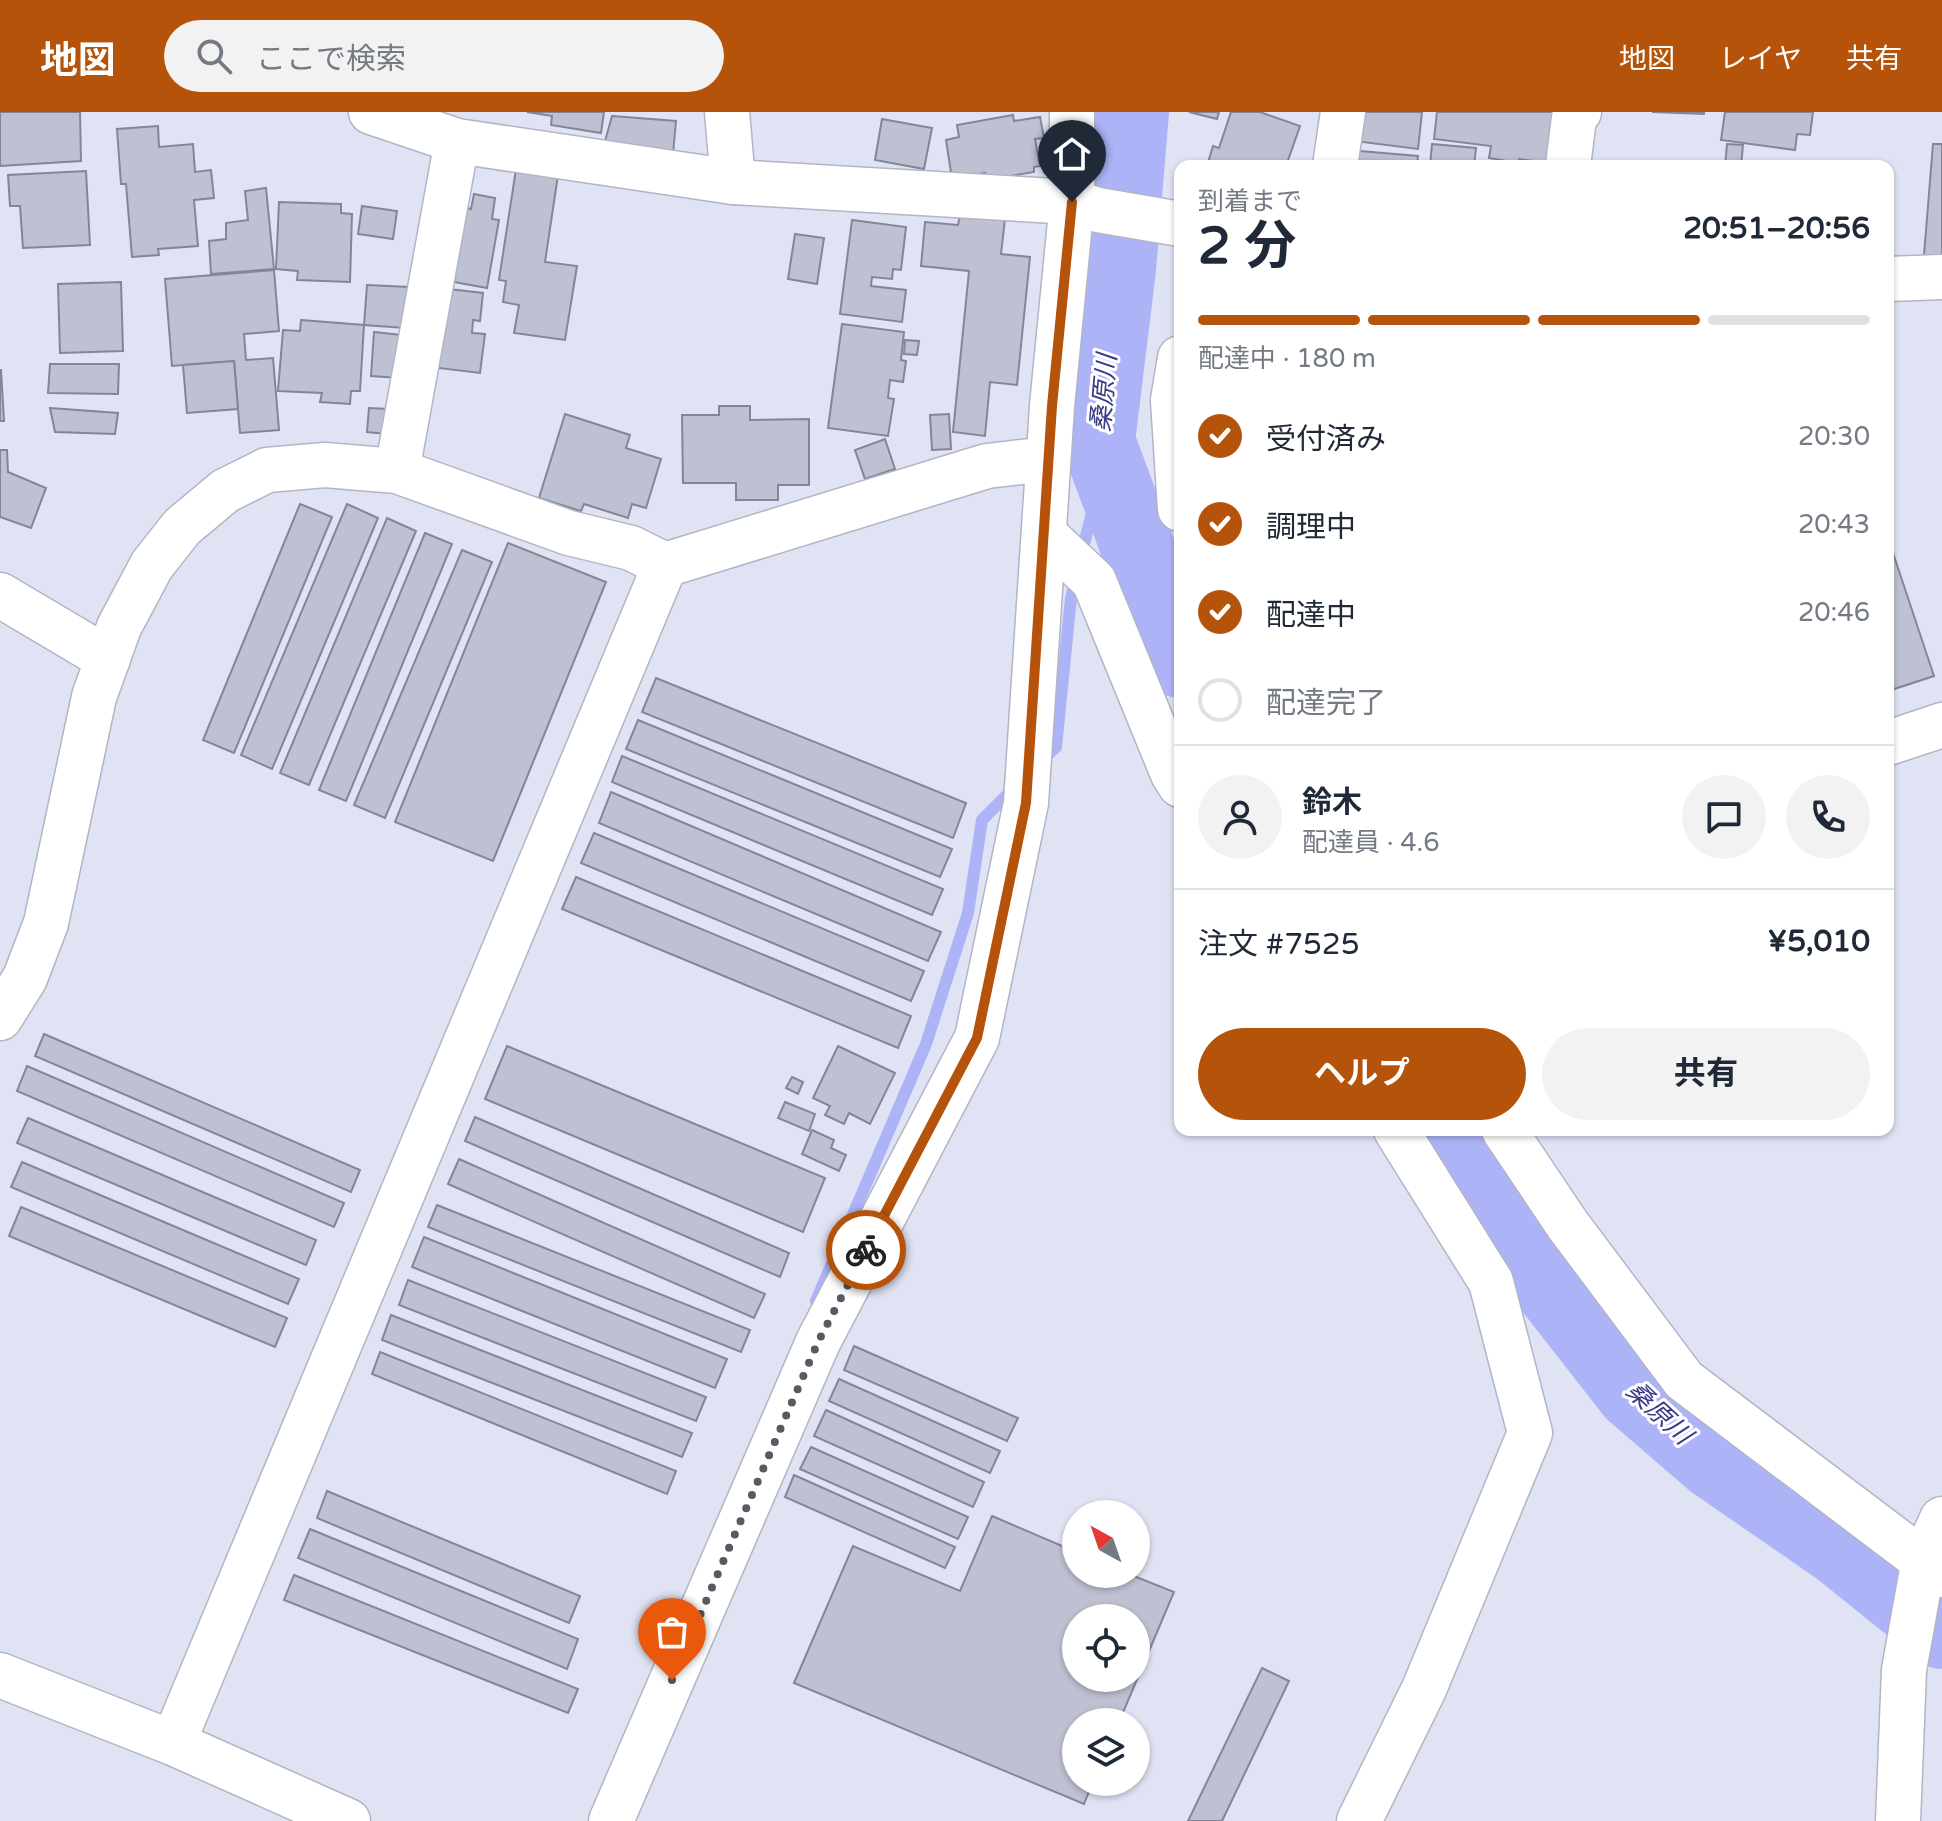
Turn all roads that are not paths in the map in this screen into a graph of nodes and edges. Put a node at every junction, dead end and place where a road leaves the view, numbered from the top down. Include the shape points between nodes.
1 (371, 112) edge
2 (727, 112) edge
3 (1072, 112) edge
4 (1343, 112) edge
5 (1579, 112) edge
6 (457, 141) junction
7 (1336, 160) edge
8 (1569, 160) edge
9 (733, 182) junction
10 (1085, 206) junction
11 (1174, 223) edge
12 (1942, 277) edge
13 (1894, 279) edge
14 (1174, 394) edge
15 (1174, 416) edge
16 (1048, 459) junction
17 (397, 471) junction
18 (1044, 534) junction
19 (665, 565) junction
20 (0, 595) edge
21 (108, 659) junction
22 (1942, 725) edge
23 (1894, 741) edge
24 (1174, 776) edge
25 (0, 1018) edge
26 (1400, 1136) edge
27 (1508, 1136) edge
28 (1942, 1519) edge
29 (1933, 1567) edge
30 (0, 1675) edge
31 (173, 1743) junction
32 (348, 1821) edge
33 (611, 1821) edge
34 (1359, 1821) edge
35 (1898, 1821) edge

1 - 6 street
2 - 9 street
3 - 10 street
4 - 7 street
5 - 8 street
6 - 9 street
6 - 17 street
9 - 10 street
10 - 11 street
10 - 16 street
12 - 13 street
14 - 15 street
16 - 18 street
16 - 19 street via 987,466
17 - 19 street via 569,533 631,548
17 - 21 street via 325,465 267,470 225,491 182,527 152,565
18 - 24 street via 1094,581
18 - 33 street via 1026,803 977,1038 818,1342
19 - 31 street
20 - 21 street
21 - 25 street via 94,697 46,923 25,978
22 - 23 street
26 - 34 street via 1491,1282 1530,1433 1424,1689
27 - 29 street via 1684,1380
28 - 29 street
29 - 35 street via 1904,1670
30 - 31 street
31 - 32 street

